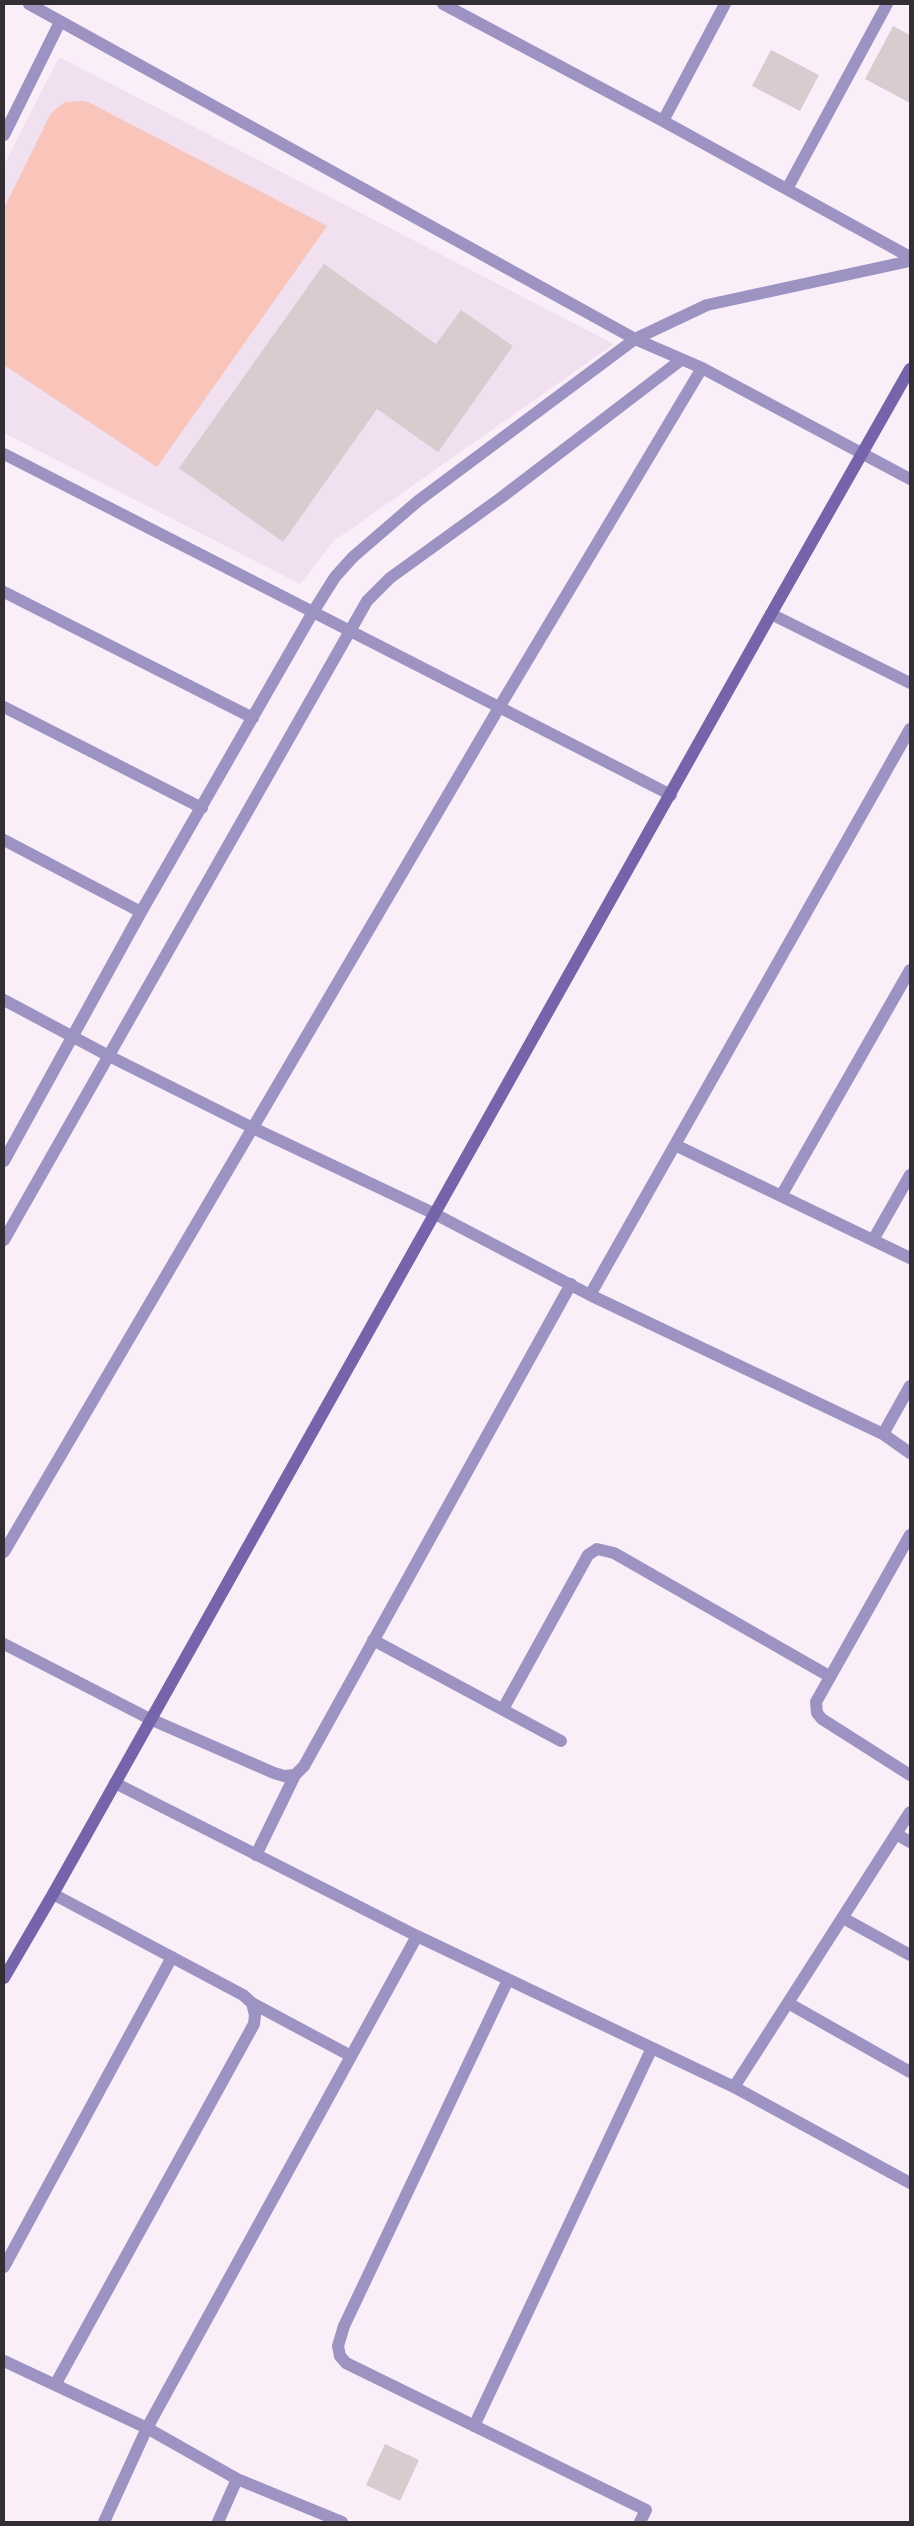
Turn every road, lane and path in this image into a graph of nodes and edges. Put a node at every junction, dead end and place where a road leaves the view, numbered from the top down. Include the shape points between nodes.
1 (29, 4) edge
2 (443, 4) edge
3 (725, 4) edge
4 (887, 4) edge
5 (60, 22) junction
6 (662, 121) junction
7 (4, 135) edge
8 (787, 189) junction
9 (910, 257) edge
10 (910, 261) edge
11 (635, 339) junction
12 (681, 360) junction
13 (702, 368) junction
14 (910, 369) edge
15 (4, 454) edge
16 (863, 454) junction
17 (910, 479) edge
18 (4, 592) edge
19 (313, 612) junction
20 (771, 614) junction
21 (348, 631) junction
22 (910, 683) edge
23 (500, 706) junction
24 (4, 707) edge
25 (253, 718) junction
26 (910, 729) edge
27 (671, 795) junction
28 (202, 808) junction
29 (4, 840) edge
30 (141, 912) junction
31 (910, 970) edge
32 (4, 1000) edge
33 (74, 1036) junction
34 (107, 1055) junction
35 (253, 1128) junction
36 (8, 1142) edge
37 (675, 1145) junction
38 (4, 1161) edge
39 (910, 1175) edge
40 (781, 1196) junction
41 (434, 1214) junction
42 (4, 1240) edge
43 (873, 1240) junction
44 (910, 1258) edge
45 (571, 1284) junction
46 (590, 1295) junction
47 (910, 1386) edge
48 (883, 1434) junction
49 (910, 1453) edge
50 (910, 1535) edge
51 (4, 1552) edge
52 (373, 1640) junction
53 (4, 1644) edge
54 (829, 1676) junction
55 (503, 1710) junction
56 (150, 1719) junction
57 (561, 1741) dead end
58 (295, 1775) junction
59 (910, 1775) edge
60 (115, 1783) junction
61 (910, 1812) edge
62 (896, 1834) junction
63 (910, 1842) edge
64 (256, 1855) junction
65 (53, 1894) junction
66 (843, 1918) junction
67 (417, 1936) junction
68 (910, 1955) edge
69 (172, 1958) junction
70 (4, 1978) edge
71 (508, 1980) junction
72 (252, 2003) junction
73 (788, 2003) junction
74 (652, 2048) junction
75 (351, 2056) junction
76 (910, 2072) edge
77 (734, 2087) junction
78 (910, 2183) edge
79 (4, 2267) edge
80 (4, 2361) edge
81 (55, 2385) junction
82 (474, 2426) junction
83 (147, 2428) junction
84 (238, 2479) junction
85 (104, 2522) edge
86 (218, 2522) edge
87 (342, 2522) edge
88 (640, 2522) edge

1 - 5 street
2 - 6 street
3 - 6 street
4 - 8 street
5 - 7 street
5 - 11 street
6 - 8 street
8 - 9 street
10 - 11 street via 707,305
11 - 12 street
11 - 19 street via 418,501 353,557 335,577
12 - 13 street
12 - 21 street via 390,578 367,601
13 - 16 street
13 - 23 street
14 - 16 street
15 - 19 street
16 - 17 street
16 - 20 street
18 - 25 street
19 - 21 street
19 - 25 street
20 - 22 street
20 - 27 street
21 - 23 street
21 - 34 street
23 - 27 street
23 - 35 street
24 - 28 street
25 - 28 street
26 - 37 street
27 - 41 street
28 - 30 street
29 - 30 street
30 - 33 street
31 - 40 street
32 - 33 street
33 - 34 street
33 - 36 street
34 - 35 street
34 - 42 street
35 - 41 street
35 - 51 street
36 - 38 street
37 - 40 street
37 - 46 street
39 - 43 street
40 - 43 street
41 - 45 street
41 - 56 street
43 - 44 street
45 - 46 street
45 - 52 street
46 - 48 street
47 - 48 street
48 - 49 street
50 - 54 street
52 - 55 street
52 - 58 street via 304,1766
53 - 56 street
54 - 55 street via 614,1553 597,1549 588,1556
54 - 59 street via 816,1702 817,1713
55 - 57 street
56 - 58 street via 274,1773
56 - 60 street
58 - 64 street
60 - 64 street
60 - 65 street
61 - 62 street
62 - 63 street
62 - 66 street
64 - 67 street
65 - 69 street
65 - 70 street
66 - 68 street
66 - 73 street
67 - 71 street
67 - 75 street
69 - 72 street via 243,1995
69 - 79 street
71 - 74 street
71 - 82 street via 344,2326 338,2346 346,2363
72 - 75 street
72 - 81 street via 254,2024
73 - 76 street
73 - 77 street
74 - 77 street
74 - 82 street
75 - 83 street
77 - 78 street
80 - 81 street
81 - 83 street
82 - 88 street via 646,2510
83 - 84 street
83 - 85 street
84 - 86 street
84 - 87 street

